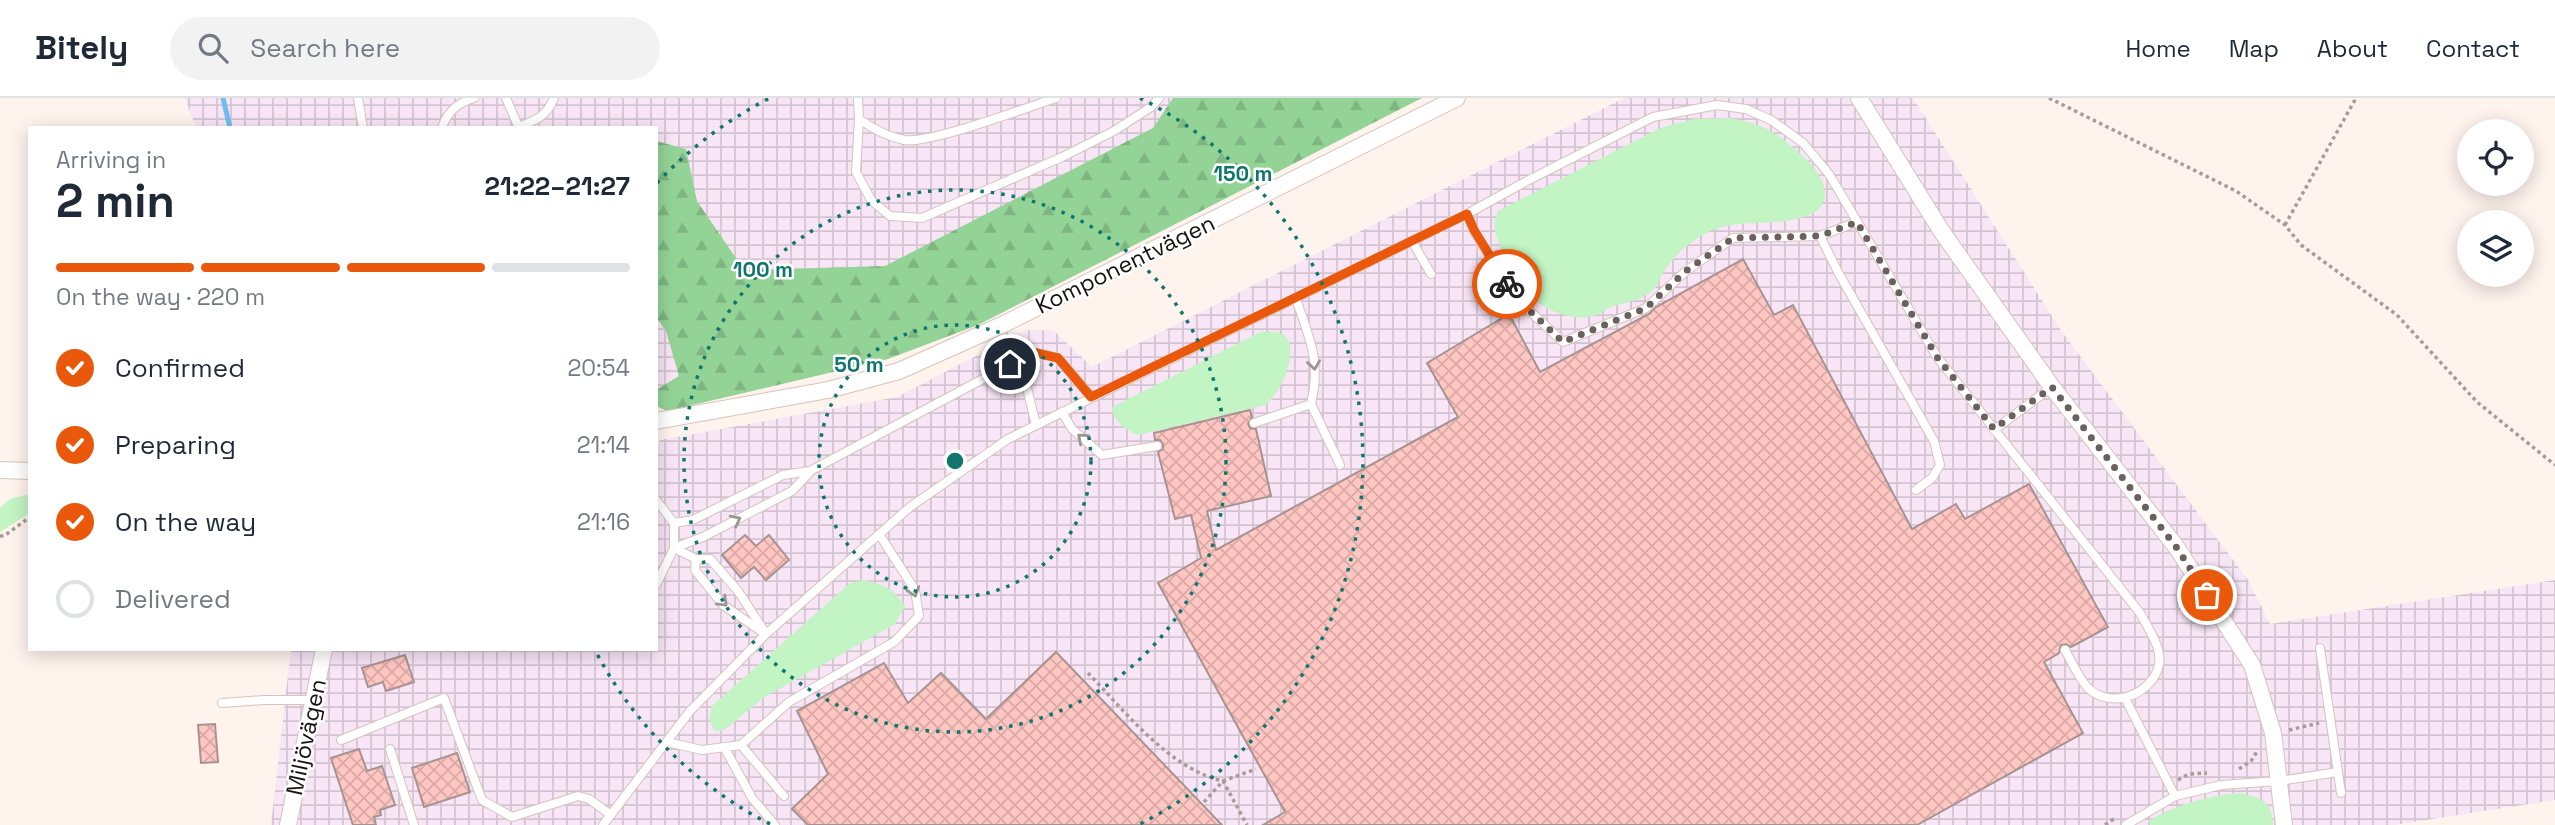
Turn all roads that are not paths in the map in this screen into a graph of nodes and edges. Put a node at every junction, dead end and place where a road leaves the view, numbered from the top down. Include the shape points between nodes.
1 (358, 98) edge
2 (474, 98) edge
3 (506, 98) edge
4 (554, 98) edge
5 (858, 98) edge
6 (1056, 98) edge
7 (1159, 98) edge
8 (1457, 98) edge
9 (1859, 98) edge
10 (859, 119) junction
11 (363, 126) edge
12 (443, 126) edge
13 (518, 126) edge
14 (524, 126) edge
15 (1467, 214) junction
16 (1857, 222) junction
17 (1820, 236) junction
18 (1412, 241) junction
19 (1431, 274) dead end
20 (1296, 299) junction
21 (1010, 364) junction
22 (2052, 387) junction
23 (1091, 397) junction
24 (1311, 404) junction
25 (1062, 412) junction
26 (658, 421) edge
27 (1254, 423) dead end
28 (1036, 425) junction
29 (1994, 429) junction
30 (1157, 446) dead end
31 (1340, 465) dead end
32 (0, 470) edge
33 (28, 471) edge
34 (810, 471) junction
35 (1916, 491) dead end
36 (658, 503) edge
37 (674, 523) junction
38 (879, 534) junction
39 (674, 548) junction
40 (696, 559) junction
41 (658, 581) edge
42 (766, 634) junction
43 (2320, 648) dead end
44 (2065, 650) dead end
45 (324, 651) edge
46 (2125, 698) junction
47 (314, 700) junction
48 (222, 703) dead end
49 (341, 740) dead end
50 (667, 742) junction
51 (741, 745) junction
52 (724, 747) junction
53 (390, 749) dead end
54 (2338, 772) junction
55 (2279, 781) junction
56 (2341, 793) dead end
57 (784, 796) dead end
58 (2175, 796) junction
59 (611, 815) junction
60 (288, 825) edge
61 (414, 825) edge
62 (603, 825) edge
63 (775, 825) edge
64 (2126, 825) edge
65 (2284, 825) edge

1 - 11 lane
2 - 12 lane via 446,114
3 - 13 lane
4 - 14 lane via 549,111
5 - 10 lane
6 - 10 lane via 932,137 906,140 878,132
7 - 10 lane via 1114,131 922,218 890,216 871,200 856,172
8 - 26 street, Komponentvägen via 1004,324 898,371 828,390
9 - 22 street via 1941,232
15 - 16 lane via 1653,117 1717,105 1746,109 1771,120 1803,143 1829,174
15 - 17 lane via 1515,297 1563,342 1646,308 1686,271 1733,238
15 - 18 lane
16 - 17 lane
16 - 29 lane via 1937,357
17 - 35 lane via 1934,441 1940,465
18 - 19 lane
18 - 20 lane
20 - 23 lane
20 -> 24 lane via 1311,343 1316,380
21 - 23 lane via 1028,351 1058,358
21 - 28 lane via 1026,384
21 - 34 lane
22 - 29 lane
22 - 55 street via 2177,548 2252,665 2273,733
23 - 25 lane
24 - 27 lane
24 - 31 lane
25 - 28 lane
30 -> 25 lane via 1102,455 1072,429
28 - 38 lane via 931,492
29 - 46 lane via 2140,613 2156,644 2159,664 2149,684
32 - 33 street
34 - 37 lane via 783,475 693,520
39 -> 34 lane via 792,491
36 - 37 lane
37 - 39 lane
38 - 42 lane
38 -> 51 lane via 915,590 919,615 894,642 789,702
39 - 40 lane
39 - 41 lane
40 -> 42 lane via 695,570 723,605
40 - 42 lane via 710,559
42 - 50 lane via 690,711
43 - 54 lane
44 - 46 lane via 2089,688 2109,699
45 - 47 street, Miljövägen
46 - 58 lane
47 - 48 lane
47 - 60 street, Miljövägen
49 - 59 lane via 444,698 482,800 512,817 578,796
50 - 52 lane via 702,750
50 - 59 lane
51 - 52 lane
51 - 57 lane
52 - 63 lane via 752,798
53 - 61 lane
54 - 55 lane
54 - 56 lane
55 - 58 lane via 2221,785
55 - 65 street
58 - 64 lane
59 - 62 lane

